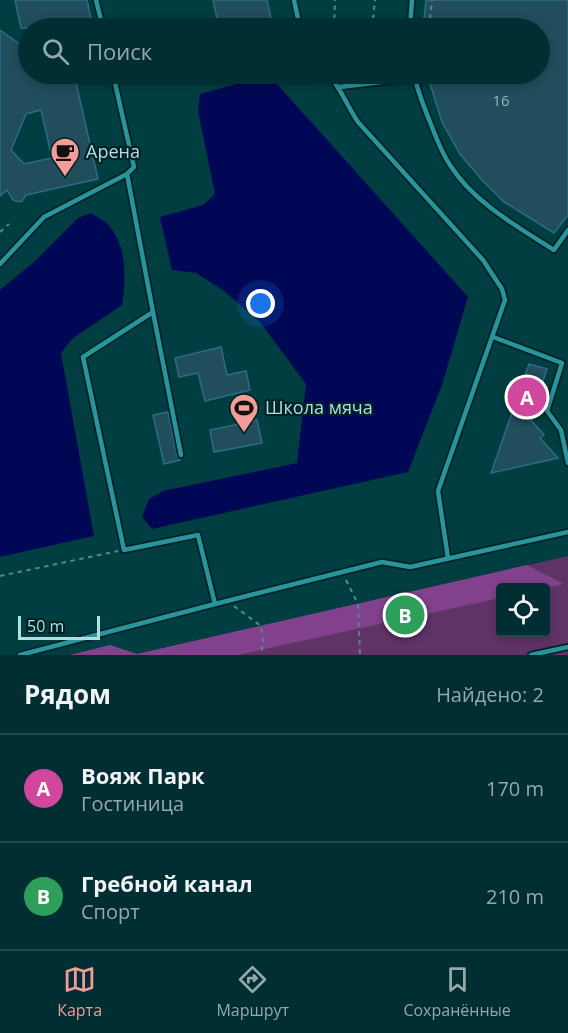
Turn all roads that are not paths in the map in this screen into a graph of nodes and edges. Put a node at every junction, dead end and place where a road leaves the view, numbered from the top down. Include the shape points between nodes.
1 (96, 0) edge
2 (294, 0) edge
3 (412, 0) edge
4 (100, 18) edge
5 (297, 18) edge
6 (411, 18) edge
7 (115, 84) edge
8 (337, 84) edge
9 (360, 84) edge
10 (417, 84) edge
11 (340, 87) junction
12 (127, 174) junction
13 (568, 230) edge
14 (0, 264) edge
15 (153, 312) junction
16 (493, 337) junction
17 (181, 455) dead end
18 (568, 463) edge
19 (568, 532) edge
20 (448, 558) junction
21 (215, 604) junction
22 (568, 647) edge
23 (20, 655) edge
24 (531, 655) edge

1 - 4 lane
2 - 5 lane
3 - 6 lane
7 - 12 lane via 134,167
8 - 11 lane
9 - 11 lane
10 - 13 lane via 442,150 480,199 554,250
11 - 16 lane via 358,122 483,260 502,288 506,300
12 - 14 lane via 44,217
12 - 15 lane
15 - 17 lane
15 - 21 lane via 83,357 124,550 198,535
16 - 18 lane via 562,363 547,411 561,430
16 - 20 lane via 438,491
19 - 20 lane
20 - 21 lane via 410,567 382,562
21 - 23 lane
22 - 24 lane

